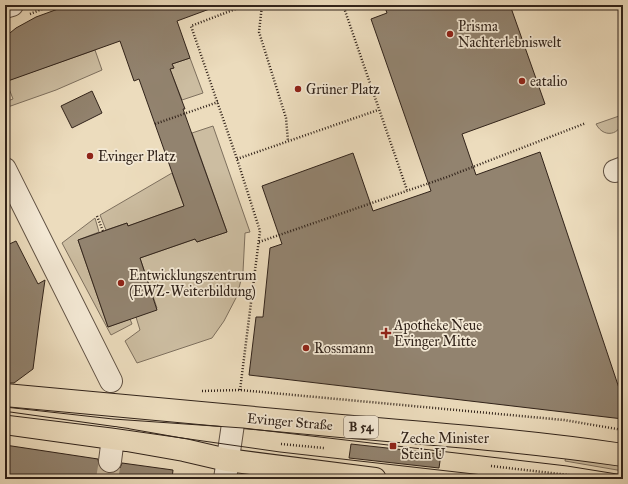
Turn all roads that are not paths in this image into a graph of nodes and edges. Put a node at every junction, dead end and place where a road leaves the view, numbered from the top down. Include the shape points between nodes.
1 (12, 5) edge
2 (5, 8) edge
3 (5, 169) edge
4 (111, 381) dead end
5 (5, 395) edge
6 (234, 417) junction
7 (5, 423) edge
8 (112, 438) junction
9 (623, 455) edge
10 (110, 461) tunnel mouth
11 (226, 469) edge
12 (375, 479) edge

1 - 2 street
3 - 4 street
5 - 6 main road, Evinger Straße / B 54
6 - 9 main road, Evinger Straße / B 54 via 561,445
6 - 11 street
7 - 8 main road
8 - 10 street
8 - 11 main road via 184,450
11 - 12 main road

